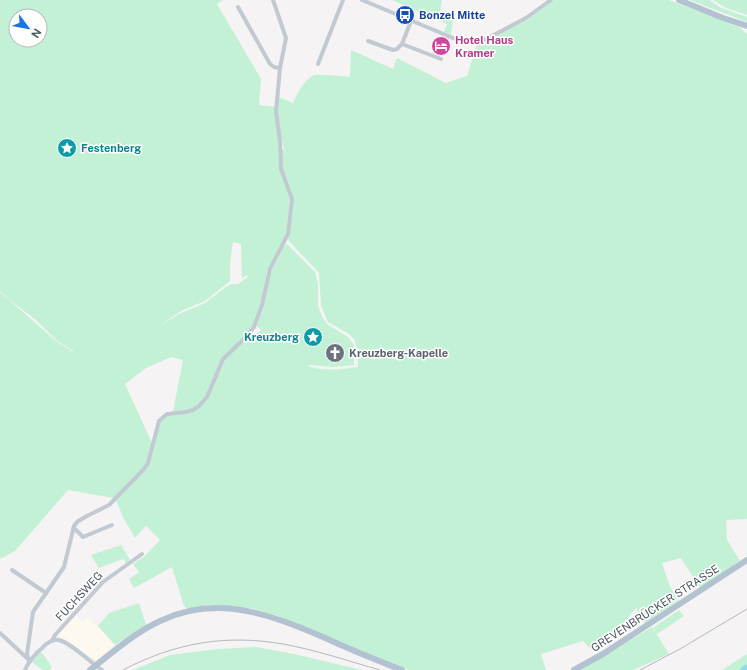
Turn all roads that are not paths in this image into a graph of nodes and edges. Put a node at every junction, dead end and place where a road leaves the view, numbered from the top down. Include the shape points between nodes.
1 (273, 0) edge
2 (343, 0) edge
3 (362, 0) edge
4 (550, 0) edge
5 (678, 0) edge
6 (238, 7) dead end
7 (411, 21) junction
8 (747, 26) edge
9 (368, 41) dead end
10 (402, 44) junction
11 (441, 60) dead end
12 (318, 64) dead end
13 (280, 68) junction
14 (112, 525) dead end
15 (73, 529) junction
16 (142, 554) dead end
17 (747, 560) edge
18 (12, 570) dead end
19 (46, 593) junction
20 (0, 633) edge
21 (52, 641) junction
22 (29, 660) junction
23 (95, 666) junction
24 (25, 670) edge
25 (90, 670) edge
26 (102, 670) edge
27 (402, 670) edge
28 (574, 670) edge

1 - 13 street via 286,38
2 - 12 street
3 - 7 street
4 - 7 street via 526,18 478,42 453,38
5 - 8 main road
6 - 13 street via 270,64
7 - 10 street
9 - 10 street via 393,50
10 - 11 street
13 - 15 street via 276,112 280,166 291,193 292,203 287,238 270,269 257,320 247,336 223,359 204,401 189,412 167,414 161,418 146,466 111,503 79,520
14 - 15 street via 83,538
15 - 19 street via 64,567
16 - 21 street, FUCHSWEG via 103,582
17 - 28 main road, GREVENBRÜCKER STRASSE via 603,654
18 - 19 street
19 - 22 street via 33,612 27,654
20 - 22 street
21 - 22 street, FUCHSWEG
21 - 23 street via 66,643
22 - 24 street
23 - 25 main road
23 - 26 street
23 - 27 main road via 147,628 174,615 222,608 246,610 293,624

